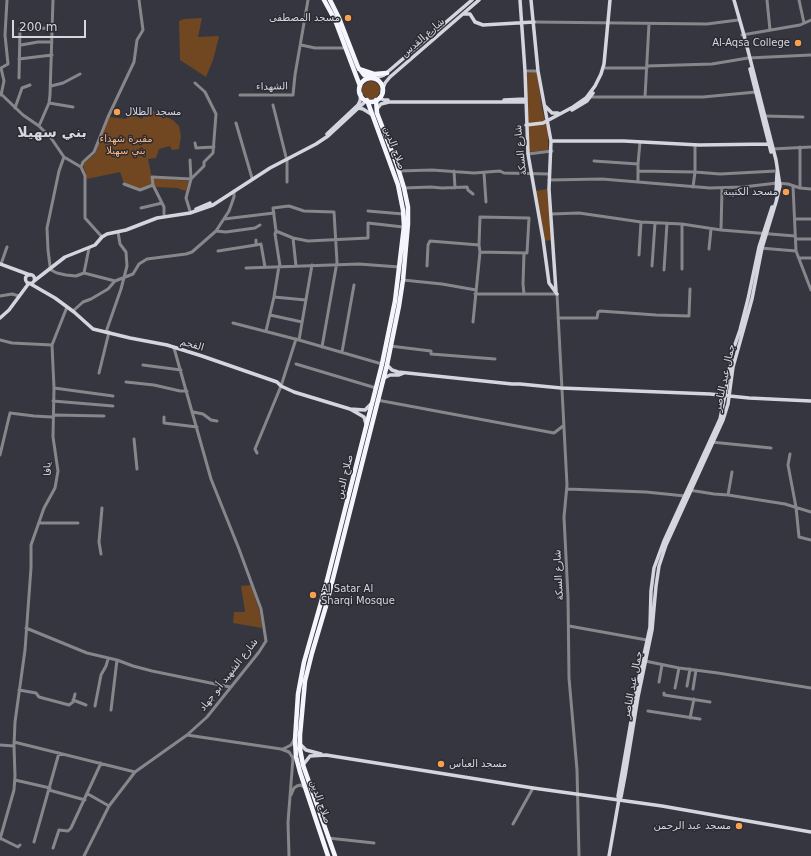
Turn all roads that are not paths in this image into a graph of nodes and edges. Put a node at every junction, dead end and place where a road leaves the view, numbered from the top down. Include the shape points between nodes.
1 (7, 0) edge
2 (53, 0) edge
3 (139, 0) edge
4 (308, 0) edge
5 (324, 0) edge
6 (330, 0) edge
7 (472, 0) edge
8 (479, 0) edge
9 (520, 0) edge
10 (531, 0) edge
11 (611, 0) edge
12 (733, 0) edge
13 (767, 0) edge
14 (799, 0) edge
15 (462, 14) junction
16 (533, 17) junction
17 (522, 18) junction
18 (811, 18) edge
19 (738, 20) junction
20 (534, 22) junction
21 (522, 23) junction
22 (608, 23) junction
23 (804, 23) junction
24 (648, 24) junction
25 (52, 28) junction
26 (770, 30) junction
27 (743, 35) junction
28 (20, 36) junction
29 (26, 36) dead end
30 (345, 41) junction
31 (52, 42) junction
32 (20, 45) junction
33 (301, 45) junction
34 (345, 48) junction
35 (52, 55) junction
36 (811, 55) edge
37 (749, 58) junction
38 (20, 59) junction
39 (647, 67) junction
40 (358, 68) junction
41 (605, 68) junction
42 (525, 71) junction
43 (538, 71) junction
44 (387, 73) junction
45 (80, 74) dead end
46 (19, 78) dead end
47 (374, 78) junction
48 (195, 83) dead end
49 (30, 85) dead end
50 (50, 86) junction
51 (360, 86) junction
52 (382, 92) junction
53 (756, 92) junction
54 (1, 94) edge
55 (360, 94) junction
56 (240, 96) dead end
57 (591, 97) junction
58 (645, 97) junction
59 (378, 99) junction
60 (367, 100) junction
61 (525, 100) junction
62 (49, 103) junction
63 (273, 105) dead end
64 (544, 105) junction
65 (74, 107) dead end
66 (15, 108) junction
67 (358, 108) junction
68 (376, 110) junction
69 (561, 113) junction
70 (371, 114) junction
71 (764, 117) junction
72 (803, 117) dead end
73 (547, 120) junction
74 (236, 123) dead end
75 (526, 125) junction
76 (39, 126) junction
77 (549, 128) junction
78 (551, 141) junction
79 (640, 142) junction
80 (196, 143) dead end
81 (695, 144) junction
82 (769, 144) junction
83 (214, 147) junction
84 (800, 147) junction
85 (811, 147) edge
86 (772, 149) junction
87 (552, 151) junction
88 (528, 154) junction
89 (64, 157) junction
90 (287, 158) junction
91 (190, 160) dead end
92 (594, 161) dead end
93 (638, 164) junction
94 (81, 167) junction
95 (398, 171) junction
96 (454, 171) junction
97 (638, 171) junction
98 (776, 171) junction
99 (695, 172) junction
100 (484, 173) junction
101 (531, 174) junction
102 (549, 174) junction
103 (252, 178) junction
104 (191, 179) junction
105 (549, 180) junction
106 (287, 182) dead end
107 (638, 182) junction
108 (779, 183) junction
109 (124, 184) dead end
110 (153, 185) junction
111 (793, 186) junction
112 (693, 187) junction
113 (404, 188) junction
114 (455, 188) junction
115 (722, 188) junction
116 (800, 188) junction
117 (811, 189) edge
118 (234, 191) junction
119 (473, 194) dead end
120 (486, 202) dead end
121 (162, 203) junction
122 (141, 208) dead end
123 (190, 211) junction
124 (368, 211) dead end
125 (274, 213) junction
126 (164, 214) junction
127 (403, 214) dead end
128 (551, 214) junction
129 (795, 219) junction
130 (811, 219) edge
131 (224, 220) junction
132 (641, 222) junction
133 (656, 223) junction
134 (667, 223) junction
135 (682, 224) junction
136 (260, 225) dead end
137 (403, 227) dead end
138 (711, 229) junction
139 (721, 230) junction
140 (216, 231) junction
141 (276, 231) junction
142 (118, 232) junction
143 (765, 234) junction
144 (101, 236) junction
145 (293, 238) junction
146 (336, 238) junction
147 (796, 238) junction
148 (811, 238) edge
149 (256, 240) dead end
150 (256, 245) junction
151 (479, 245) junction
152 (6, 247) dead end
153 (90, 248) junction
154 (761, 248) junction
155 (708, 249) dead end
156 (218, 251) dead end
157 (796, 251) junction
158 (480, 252) junction
159 (524, 253) junction
160 (639, 255) dead end
161 (800, 258) junction
162 (811, 258) edge
163 (1, 264) edge
164 (337, 264) junction
165 (279, 266) junction
166 (296, 266) junction
167 (312, 266) junction
168 (427, 266) dead end
169 (652, 266) dead end
170 (265, 267) junction
171 (49, 268) junction
172 (246, 268) dead end
173 (399, 268) junction
174 (682, 269) dead end
175 (664, 270) dead end
176 (18, 271) junction
177 (84, 273) junction
178 (42, 274) junction
179 (31, 275) junction
180 (124, 277) junction
181 (809, 279) edge
182 (403, 280) junction
183 (34, 281) junction
184 (115, 281) junction
185 (27, 282) junction
186 (354, 285) dead end
187 (37, 287) junction
188 (690, 289) dead end
189 (811, 290) edge
190 (476, 292) junction
191 (524, 294) junction
192 (557, 294) junction
193 (0, 296) edge
194 (19, 296) junction
195 (274, 297) junction
196 (306, 300) junction
197 (397, 305) junction
198 (66, 307) junction
199 (73, 311) junction
200 (270, 315) junction
201 (0, 318) edge
202 (558, 318) junction
203 (393, 321) junction
204 (302, 322) junction
205 (473, 322) dead end
206 (233, 323) dead end
207 (266, 331) junction
208 (107, 332) junction
209 (0, 340) edge
210 (298, 340) junction
211 (52, 345) junction
212 (322, 346) junction
213 (390, 346) junction
214 (174, 348) junction
215 (342, 352) junction
216 (495, 358) dead end
217 (296, 364) dead end
218 (384, 364) junction
219 (143, 365) dead end
220 (181, 370) junction
221 (99, 373) dead end
222 (405, 373) junction
223 (383, 379) junction
224 (126, 382) dead end
225 (281, 386) junction
226 (54, 388) junction
227 (376, 388) junction
228 (561, 388) junction
229 (187, 391) junction
230 (113, 396) dead end
231 (727, 396) junction
232 (377, 400) junction
233 (53, 401) junction
234 (811, 401) edge
235 (372, 403) junction
236 (113, 406) dead end
237 (350, 409) junction
238 (193, 412) junction
239 (104, 416) dead end
240 (52, 417) junction
241 (164, 417) dead end
242 (217, 421) dead end
243 (366, 426) junction
244 (563, 426) junction
245 (197, 427) junction
246 (134, 439) dead end
247 (712, 442) junction
248 (771, 448) dead end
249 (257, 453) dead end
250 (0, 454) edge
251 (790, 454) dead end
252 (137, 469) dead end
253 (732, 472) dead end
254 (567, 489) junction
255 (689, 490) junction
256 (728, 495) junction
257 (685, 496) junction
258 (102, 508) dead end
259 (796, 508) junction
260 (348, 511) junction
261 (811, 512) edge
262 (39, 523) junction
263 (78, 524) dead end
264 (811, 540) edge
265 (101, 554) dead end
266 (569, 626) junction
267 (26, 628) junction
268 (647, 640) junction
269 (108, 659) junction
270 (117, 660) junction
271 (644, 661) junction
272 (304, 662) junction
273 (309, 664) junction
274 (662, 665) junction
275 (679, 668) junction
276 (690, 669) junction
277 (696, 670) junction
278 (303, 680) junction
279 (659, 682) dead end
280 (687, 686) dead end
281 (230, 687) junction
282 (675, 688) dead end
283 (811, 688) edge
284 (693, 689) dead end
285 (19, 690) junction
286 (664, 693) dead end
287 (75, 694) dead end
288 (694, 699) junction
289 (73, 700) junction
290 (710, 702) dead end
291 (86, 705) dead end
292 (95, 706) dead end
293 (111, 710) dead end
294 (648, 711) dead end
295 (690, 718) junction
296 (700, 719) dead end
297 (188, 735) junction
298 (294, 740) junction
299 (14, 742) junction
300 (300, 743) junction
301 (0, 745) edge
302 (14, 746) junction
303 (295, 748) junction
304 (281, 749) junction
305 (59, 753) junction
306 (326, 755) junction
307 (293, 758) junction
308 (101, 763) junction
309 (303, 764) junction
310 (135, 772) junction
311 (15, 780) junction
312 (304, 787) junction
313 (533, 788) junction
314 (50, 789) junction
315 (88, 794) junction
316 (577, 795) junction
317 (289, 798) junction
318 (619, 799) junction
319 (85, 800) junction
320 (109, 806) junction
321 (513, 824) dead end
322 (811, 832) edge
323 (0, 838) edge
324 (328, 838) junction
325 (34, 842) dead end
326 (374, 843) dead end
327 (20, 844) dead end
328 (53, 848) dead end
329 (84, 856) edge
330 (289, 856) edge
331 (328, 856) edge
332 (334, 856) edge
333 (579, 856) edge
334 (609, 856) edge

1 - 54 street via 5,35 8,64 0,68 4,81
2 - 25 street
3 - 94 street via 143,30 137,40 134,62 94,152
4 - 33 street, الشهداء
5 - 30 highway
6 - 30 highway via 339,18
7 - 44 main road, شارع القدس
8 - 15 main road, شارع القدس
9 - 17 main road, شارع السكة
10 - 16 main road, شارع السكة
11 - 22 main road
12 - 19 main road, جمال عبد الناصر
12 - 27 main road, جمال عبد الناصر
13 - 26 street
14 - 23 street
15 - 21 main road via 470,14 476,22 483,25
15 - 52 main road, شارع القدس via 390,77
16 - 17 main road via 528,20
16 - 20 main road, شارع السكة
17 - 21 main road, شارع السكة
18 - 23 street
19 - 24 street via 708,24
19 - 27 main road, جمال عبد الناصر
20 - 21 main road
20 - 22 street
20 - 43 main road, شارع السكة
21 - 42 main road, شارع السكة
22 - 24 street
22 - 41 main road
22 - 69 main road via 603,69 598,81 586,98
23 - 26 street
24 - 39 street
25 - 28 street via 20,29
25 - 31 street
26 - 27 street
27 - 37 main road, جمال عبد الناصر
28 - 29 street
28 - 32 street
30 - 34 highway
30 - 40 highway
31 - 32 street
31 - 35 street
32 - 38 street
33 - 34 street
33 - 56 street, الشهداء via 293,95
34 - 51 highway
35 - 38 street
35 - 50 street
36 - 37 street
37 - 39 street via 712,64
37 - 53 main road, جمال عبد الناصر
37 - 71 main road, جمال عبد الناصر
38 - 46 street
39 - 41 street
39 - 58 street
40 - 44 highway via 374,74
40 - 47 highway via 364,75
41 - 57 main road
42 - 43 street
42 - 61 main road, شارع السكة
43 - 64 main road, شارع السكة
44 - 47 main road, شارع القدس
45 - 50 street via 63,83
47 - 51 highway via 364,80
47 - 52 highway via 381,84
48 - 83 street via 205,92 216,114
49 - 66 street via 22,88
50 - 62 street
51 - 55 highway
52 - 59 highway
53 - 58 street via 704,97
53 - 71 main road, جمال عبد الناصر
54 - 66 street
55 - 60 highway
55 - 90 main road via 358,105 324,136
57 - 58 street
57 - 77 main road via 578,108 553,120
59 - 60 highway
59 - 61 main road
59 - 68 highway, صلاح الدين
60 - 67 main road
60 - 70 highway, صلاح الدين
61 - 68 main road via 389,102 381,104
61 - 75 main road, شارع السكة
62 - 65 street
62 - 76 street
63 - 90 street
64 - 69 main road via 552,113
64 - 73 main road, شارع السكة
66 - 76 street
67 - 70 main road
67 - 90 main road via 328,136
68 - 95 highway, صلاح الدين
69 - 73 main road
70 - 173 highway, صلاح الدين via 402,201 404,226
71 - 72 street
71 - 82 main road, جمال عبد الناصر
71 - 86 main road, جمال عبد الناصر
73 - 75 main road via 542,124
73 - 77 main road, شارع السكة
74 - 103 street
75 - 88 main road, شارع السكة
76 - 89 street
77 - 78 main road, شارع السكة
78 - 79 main road
78 - 87 main road, شارع السكة
79 - 81 main road
79 - 93 street
80 - 83 street via 196,148
81 - 82 main road
81 - 99 street
82 - 86 main road, جمال عبد الناصر
83 - 104 street via 204,166
84 - 85 street
84 - 86 street
84 - 116 street
86 - 98 main road, جمال عبد الناصر
86 - 108 main road, جمال عبد الناصر
87 - 88 street
87 - 102 main road, شارع السكة
88 - 101 main road, شارع السكة
89 - 94 street
89 - 171 street via 47,228
90 - 103 main road
90 - 106 street
90 - 118 main road
91 - 104 street
92 - 93 street
93 - 97 street
94 - 144 street via 85,176 85,218
95 - 96 street
95 - 113 highway, صلاح الدين
96 - 100 street
96 - 114 street
97 - 99 street
97 - 107 street
98 - 99 street via 720,174
98 - 108 main road, جمال عبد الناصر
99 - 112 street
100 - 101 street via 500,171
100 - 120 street
101 - 102 street
101 - 192 main road, شارع السكة via 549,283
102 - 105 main road, شارع السكة
103 - 123 main road via 225,196
104 - 110 street via 152,177
104 - 123 street via 186,198
105 - 107 street via 602,179
105 - 128 main road, شارع السكة
107 - 112 street
108 - 111 street
108 - 115 street
108 - 143 main road, جمال عبد الناصر
109 - 110 street via 140,190
110 - 121 street
111 - 116 street
111 - 129 street
112 - 115 street
113 - 114 street
113 - 182 highway, صلاح الدين via 408,224
114 - 119 street via 467,187
115 - 139 street
116 - 117 street
118 - 131 street
118 - 142 main road via 202,210 157,218
121 - 122 street
121 - 126 street
123 - 126 main road
124 - 127 street
125 - 131 street
125 - 141 street
125 - 146 street via 273,208 289,206 304,211 334,212
126 - 144 main road via 106,232
128 - 132 street via 579,213
128 - 192 main road, شارع السكة
129 - 130 street
129 - 147 street
131 - 140 street
132 - 133 street
132 - 160 street
133 - 134 street
133 - 169 street
134 - 135 street
134 - 175 street
135 - 138 street
135 - 174 street
136 - 140 street via 250,229
137 - 146 street via 368,223 368,238
138 - 139 street
138 - 155 street
139 - 143 street
140 - 180 street via 192,252 148,258 139,264 133,274
141 - 145 street
141 - 165 street
142 - 144 main road
142 - 180 street via 120,244 126,252
143 - 147 street
143 - 154 main road, جمال عبد الناصر
144 - 153 main road via 99,242
144 - 171 main road via 92,245 66,255
145 - 146 street
145 - 166 street
146 - 164 street
147 - 148 street
147 - 157 street
149 - 150 street
150 - 156 street
150 - 170 street via 261,244
151 - 158 street
151 - 159 street via 480,217 529,218 527,253
151 - 168 street via 430,241
152 - 163 street
153 - 171 main road via 65,257
153 - 177 street
154 - 157 street
154 - 231 main road, جمال عبد الناصر via 732,353
157 - 161 street
158 - 159 street
158 - 190 street
159 - 191 street
161 - 162 street
161 - 181 street
163 - 176 main road
164 - 167 street
164 - 173 street
164 - 212 street
165 - 166 street
165 - 170 street
165 - 195 street
166 - 167 street
167 - 196 street
170 - 172 street
171 - 177 street via 70,276
171 - 178 main road
173 - 197 highway, صلاح الدين
176 - 179 main road
176 - 185 main road
177 - 184 street
178 - 179 main road
178 - 183 main road
179 - 183 main road via 35,277
179 - 185 main road via 27,277
180 - 184 street
180 - 208 street
181 - 189 street
182 - 190 street via 442,284
182 - 197 highway, صلاح الدين
183 - 185 main road
183 - 187 main road
184 - 199 street via 108,289 83,302
185 - 187 main road, الفجم
185 - 194 main road
186 - 215 street
187 - 198 main road, الفجم
188 - 202 street via 689,316 600,311 597,318
190 - 191 street
190 - 205 street
191 - 192 street
192 - 202 street, شارع السكة
193 - 194 street
194 - 201 main road via 10,310
195 - 196 street
195 - 200 street
196 - 204 street
197 - 203 highway, صلاح الدين
198 - 199 main road, الفجم
198 - 211 street, يافا
199 - 208 main road, الفجم via 93,329
200 - 204 street
200 - 207 street
202 - 228 street, شارع السكة
203 - 213 highway, صلاح الدين
203 - 218 highway, صلاح الدين
204 - 210 street
206 - 207 street
207 - 210 street
208 - 214 main road, الفجم
208 - 221 street
209 - 211 street
210 - 212 street
210 - 225 street
211 - 226 street, يافا
212 - 215 street
213 - 216 street via 431,351 431,354
213 - 218 highway, صلاح الدين
214 - 220 street, شارع الشهيد أبو جهاد
214 - 225 main road, الفجم via 270,379
215 - 218 street
217 - 227 street
218 - 222 main road via 392,370
218 - 223 highway, صلاح الدين
218 - 227 highway, صلاح الدين
219 - 220 street
220 - 229 street, شارع الشهيد أبو جهاد
222 - 223 main road via 390,375
222 - 228 main road
223 - 232 highway, صلاح الدين
224 - 229 street
225 - 237 main road, الفجم
225 - 249 street via 255,449
226 - 230 street
226 - 233 street, يافا
227 - 235 highway, صلاح الدين
228 - 231 main road
228 - 244 street, شارع السكة
229 - 238 street, شارع الشهيد أبو جهاد
231 - 234 main road
231 - 247 main road, جمال عبد الناصر
232 - 244 street via 554,433
232 - 260 highway, صلاح الدين
233 - 236 street
233 - 240 street, يافا
235 - 237 main road via 365,410
235 - 243 highway, صلاح الدين
237 - 243 main road via 364,416
238 - 242 street
238 - 245 street, شارع الشهيد أبو جهاد
239 - 240 street
240 - 250 street via 10,413
240 - 262 street, يافا via 58,471 55,488
241 - 245 street via 164,423
243 - 260 highway, صلاح الدين
244 - 254 street, شارع السكة
245 - 281 street, شارع الشهيد أبو جهاد via 211,479 261,609 266,641
246 - 252 street
247 - 248 street
247 - 255 main road, جمال عبد الناصر
251 - 259 street via 788,465
253 - 256 street
254 - 257 street
254 - 266 street, شارع السكة via 564,517
255 - 256 street
255 - 257 main road, جمال عبد الناصر
255 - 271 main road, جمال عبد الناصر via 660,562 652,630
256 - 259 street
257 - 268 main road, جمال عبد الناصر via 657,556
258 - 265 street via 99,542
259 - 261 street
259 - 264 street via 799,537
260 - 272 highway, صلاح الدين
260 - 273 highway, صلاح الدين via 326,606
262 - 263 street
262 - 267 street, يافا via 31,545
266 - 268 street
266 - 316 street, شارع السكة via 569,678
267 - 269 street via 87,654
267 - 285 street, يافا
268 - 271 main road, جمال عبد الناصر
269 - 270 street
269 - 292 street via 101,675
270 - 281 street via 152,671
270 - 293 street
271 - 274 street
271 - 318 main road, جمال عبد الناصر
272 - 273 highway via 306,665
272 - 278 highway, صلاح الدين
273 - 278 highway, صلاح الدين
274 - 275 street
274 - 279 street
275 - 276 street
275 - 282 street
276 - 277 street
276 - 280 street
277 - 283 street
277 - 284 street
278 - 298 highway, صلاح الدين
278 - 300 highway, صلاح الدين
281 - 297 street, شارع الشهيد أبو جهاد
285 - 289 street via 69,705
285 - 299 street, يافا
286 - 288 street
287 - 289 street
288 - 290 street
288 - 295 street
289 - 291 street
294 - 295 street
295 - 296 street
297 - 304 street
297 - 310 street, شارع الشهيد أبو جهاد
298 - 303 highway, صلاح الدين
298 - 304 street via 289,747
299 - 302 street, يافا
299 - 305 street
300 - 306 main road via 306,750
300 - 309 highway, صلاح الدين
301 - 302 street
302 - 311 street, يافا
303 - 307 street
303 - 312 highway, صلاح الدين
304 - 307 street via 289,752
305 - 308 street
305 - 314 street
306 - 309 main road via 310,756
306 - 313 main road
307 - 317 street
308 - 310 street
308 - 315 street
309 - 324 highway, صلاح الدين
310 - 320 street, شارع الشهيد أبو جهاد
311 - 314 street
311 - 323 street, يافا
312 - 317 street via 295,787
312 - 331 highway, صلاح الدين
313 - 316 main road
313 - 321 street
314 - 319 street
314 - 325 street
315 - 319 street
315 - 320 street
316 - 318 main road
316 - 333 street, شارع السكة
317 - 330 street
318 - 322 main road
318 - 334 main road, جمال عبد الناصر
319 - 328 street via 71,828 68,831 59,830
320 - 329 street, شارع الشهيد أبو جهاد
323 - 327 street via 18,847
324 - 326 street
324 - 332 highway, صلاح الدين

